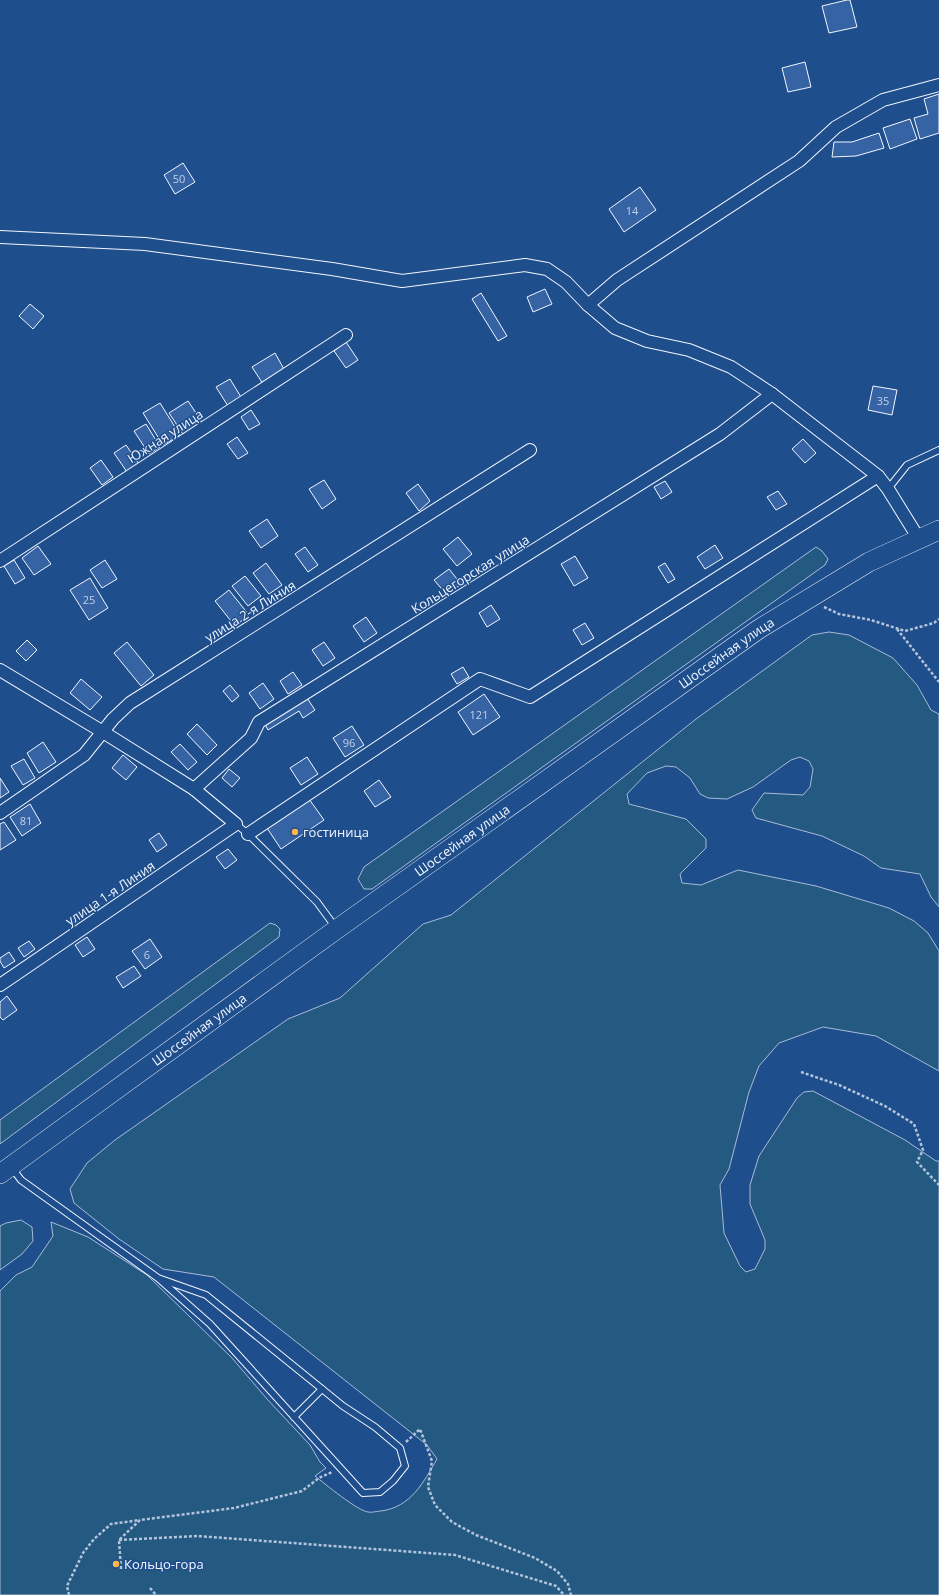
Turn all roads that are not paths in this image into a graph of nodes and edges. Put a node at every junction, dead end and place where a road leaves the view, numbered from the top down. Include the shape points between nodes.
1 (939, 85) edge
2 (0, 237) edge
3 (588, 305) junction
4 (346, 335) dead end
5 (772, 394) junction
6 (530, 450) dead end
7 (939, 450) edge
8 (878, 476) junction
9 (888, 489) junction
10 (939, 530) edge
11 (919, 539) junction
12 (0, 561) edge
13 (0, 670) edge
14 (103, 732) junction
15 (194, 789) junction
16 (0, 813) edge
17 (236, 824) junction
18 (248, 834) junction
19 (337, 929) junction
20 (0, 984) edge
21 (5, 1170) edge
22 (158, 1278) junction
23 (322, 1389) junction
24 (294, 1417) junction

1 - 3 street via 883,100 836,126 799,161 617,280
2 - 3 street via 145,244 402,281 525,265 547,269 566,282
3 - 5 street via 615,328 647,341 689,350 731,367
4 - 12 street, Южная улица
5 - 8 street
5 - 15 street, Кольцегорская улица via 720,434 259,722 251,738
6 - 14 street, улица 2-я Линия via 130,703
7 - 9 lane via 908,465
8 - 9 street
8 - 18 street via 530,698 480,679
9 - 11 street
10 - 11 main road, Шоссейная улица
11 - 19 main road, Шоссейная улица via 869,562 759,629
13 - 14 street
14 - 15 street
14 - 16 street, улица 2-я Линия via 84,755
15 - 17 street
17 - 18 lane
17 - 20 street, улица 1-я Линия
18 - 19 lane via 317,902
19 - 21 main road, Шоссейная улица
21 - 22 lane
22 - 23 lane via 206,1295
22 - 24 lane via 210,1324
23 - 24 lane
23 - 24 lane via 375,1426 400,1448 405,1466 393,1481 380,1492 363,1493

